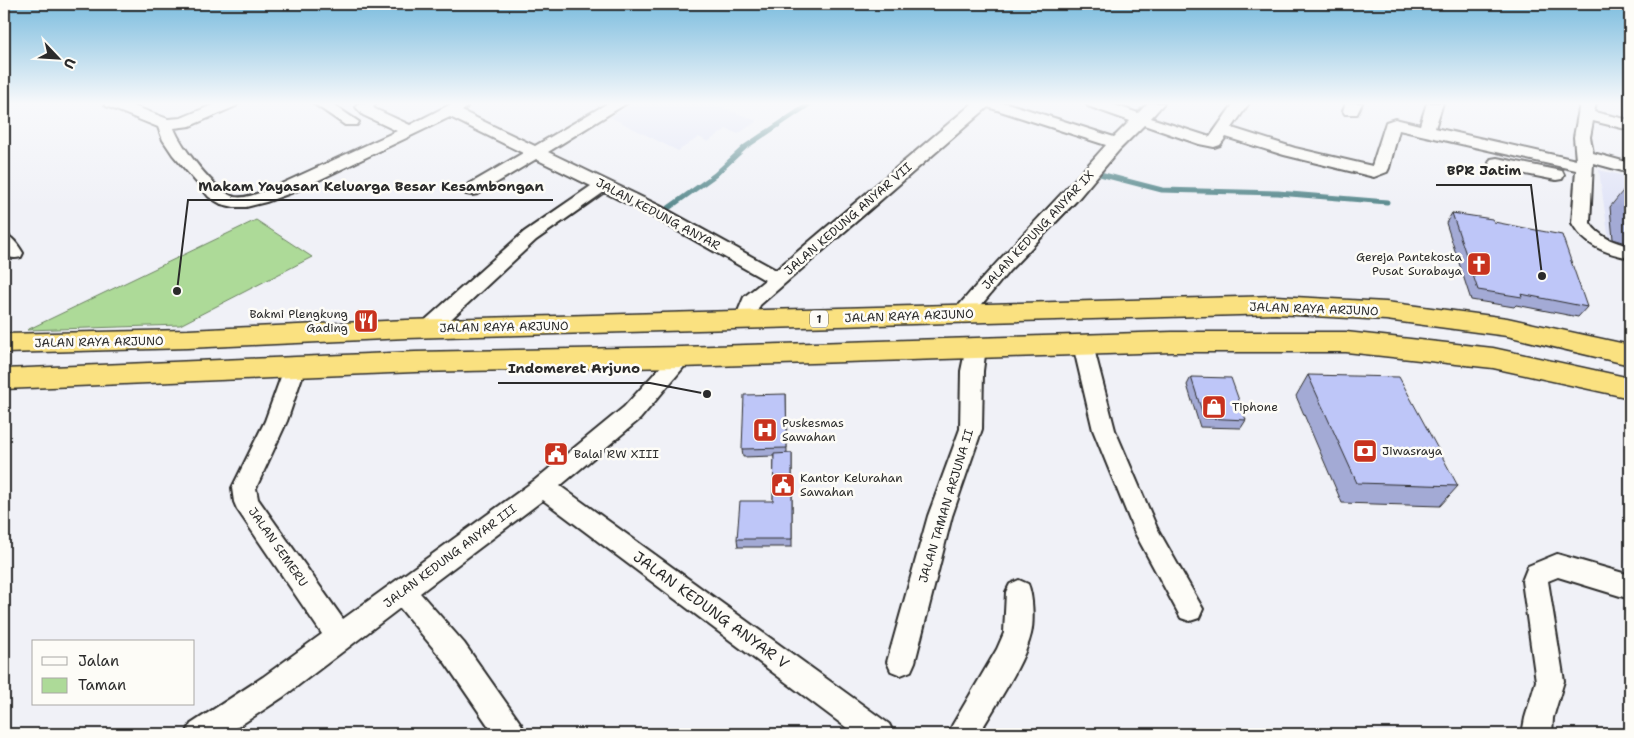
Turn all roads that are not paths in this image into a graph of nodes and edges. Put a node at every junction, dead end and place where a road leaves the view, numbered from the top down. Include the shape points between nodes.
1 (171, 137) edge
2 (398, 137) edge
3 (509, 137) edge
4 (561, 137) edge
5 (943, 137) edge
6 (1099, 137) edge
7 (1123, 137) edge
8 (1193, 137) edge
9 (1217, 137) edge
10 (1243, 137) edge
11 (1389, 137) edge
12 (1457, 137) edge
13 (1582, 137) edge
14 (1117, 143) junction
15 (536, 152) junction
16 (1497, 163) dead end
17 (1584, 168) junction
18 (1630, 168) edge
19 (601, 186) junction
20 (472, 190) dead end
21 (1630, 252) edge
22 (778, 279) junction
23 (962, 315) junction
24 (744, 322) junction
25 (429, 328) junction
26 (4, 344) edge
27 (1082, 345) junction
28 (976, 347) junction
29 (1630, 355) edge
30 (681, 357) junction
31 (438, 361) junction
32 (373, 364) junction
33 (294, 368) junction
34 (4, 379) edge
35 (1630, 388) edge
36 (543, 486) junction
37 (1630, 587) edge
38 (402, 592) junction
39 (1019, 592) dead end
40 (1190, 609) dead end
41 (340, 638) junction
42 (901, 662) dead end
43 (201, 734) edge
44 (511, 734) edge
45 (879, 734) edge
46 (963, 734) edge
47 (1537, 734) edge

1 - 2 street via 191,167 208,185 232,202 259,199
3 - 15 street, JALAN KEDUNG ANYAR
4 - 15 street
5 - 22 street, JALAN KEDUNG ANYAR VII
6 - 14 street
7 - 14 street, JALAN KEDUNG ANYAR IX
8 - 9 street via 1211,143
10 - 11 street via 1374,172 1382,168
12 - 17 street
13 - 17 street
14 - 23 street, JALAN KEDUNG ANYAR IX
15 - 19 street, JALAN KEDUNG ANYAR
15 - 20 street
16 - 17 street
17 - 18 street
17 - 21 street via 1581,224 1594,240
19 - 22 street, JALAN KEDUNG ANYAR via 660,213
19 - 25 street via 531,235
22 - 24 street, JALAN KEDUNG ANYAR VII via 751,302
23 - 24 highway, JALAN RAYA ARJUNO / 1
23 - 29 highway, JALAN RAYA ARJUNO / 1 via 1276,305 1386,311 1507,327
24 - 25 highway, JALAN RAYA ARJUNO / 1
25 - 26 highway, JALAN RAYA ARJUNO / 1
25 - 31 highway via 436,335 427,348
25 - 32 highway via 386,360
27 - 28 highway
27 - 35 highway via 1346,342 1493,358
27 - 40 street via 1104,430 1147,533
28 - 30 highway
28 - 42 street, JALAN TAMAN ARJUNA II via 972,371 971,429 940,516
30 - 31 highway
30 - 36 street, JALAN KEDUNG ANYAR III via 632,413
31 - 32 highway
32 - 33 highway
33 - 34 highway
33 - 41 street, JALAN SEMERU via 276,421 244,488 246,502
36 - 38 street, JALAN KEDUNG ANYAR III
36 - 45 street, JALAN KEDUNG ANYAR V
37 - 47 street via 1557,565 1537,574 1535,581 1550,681
38 - 41 street, JALAN KEDUNG ANYAR III
38 - 44 street via 454,652
39 - 46 street via 1018,634
41 - 43 street, JALAN KEDUNG ANYAR III

